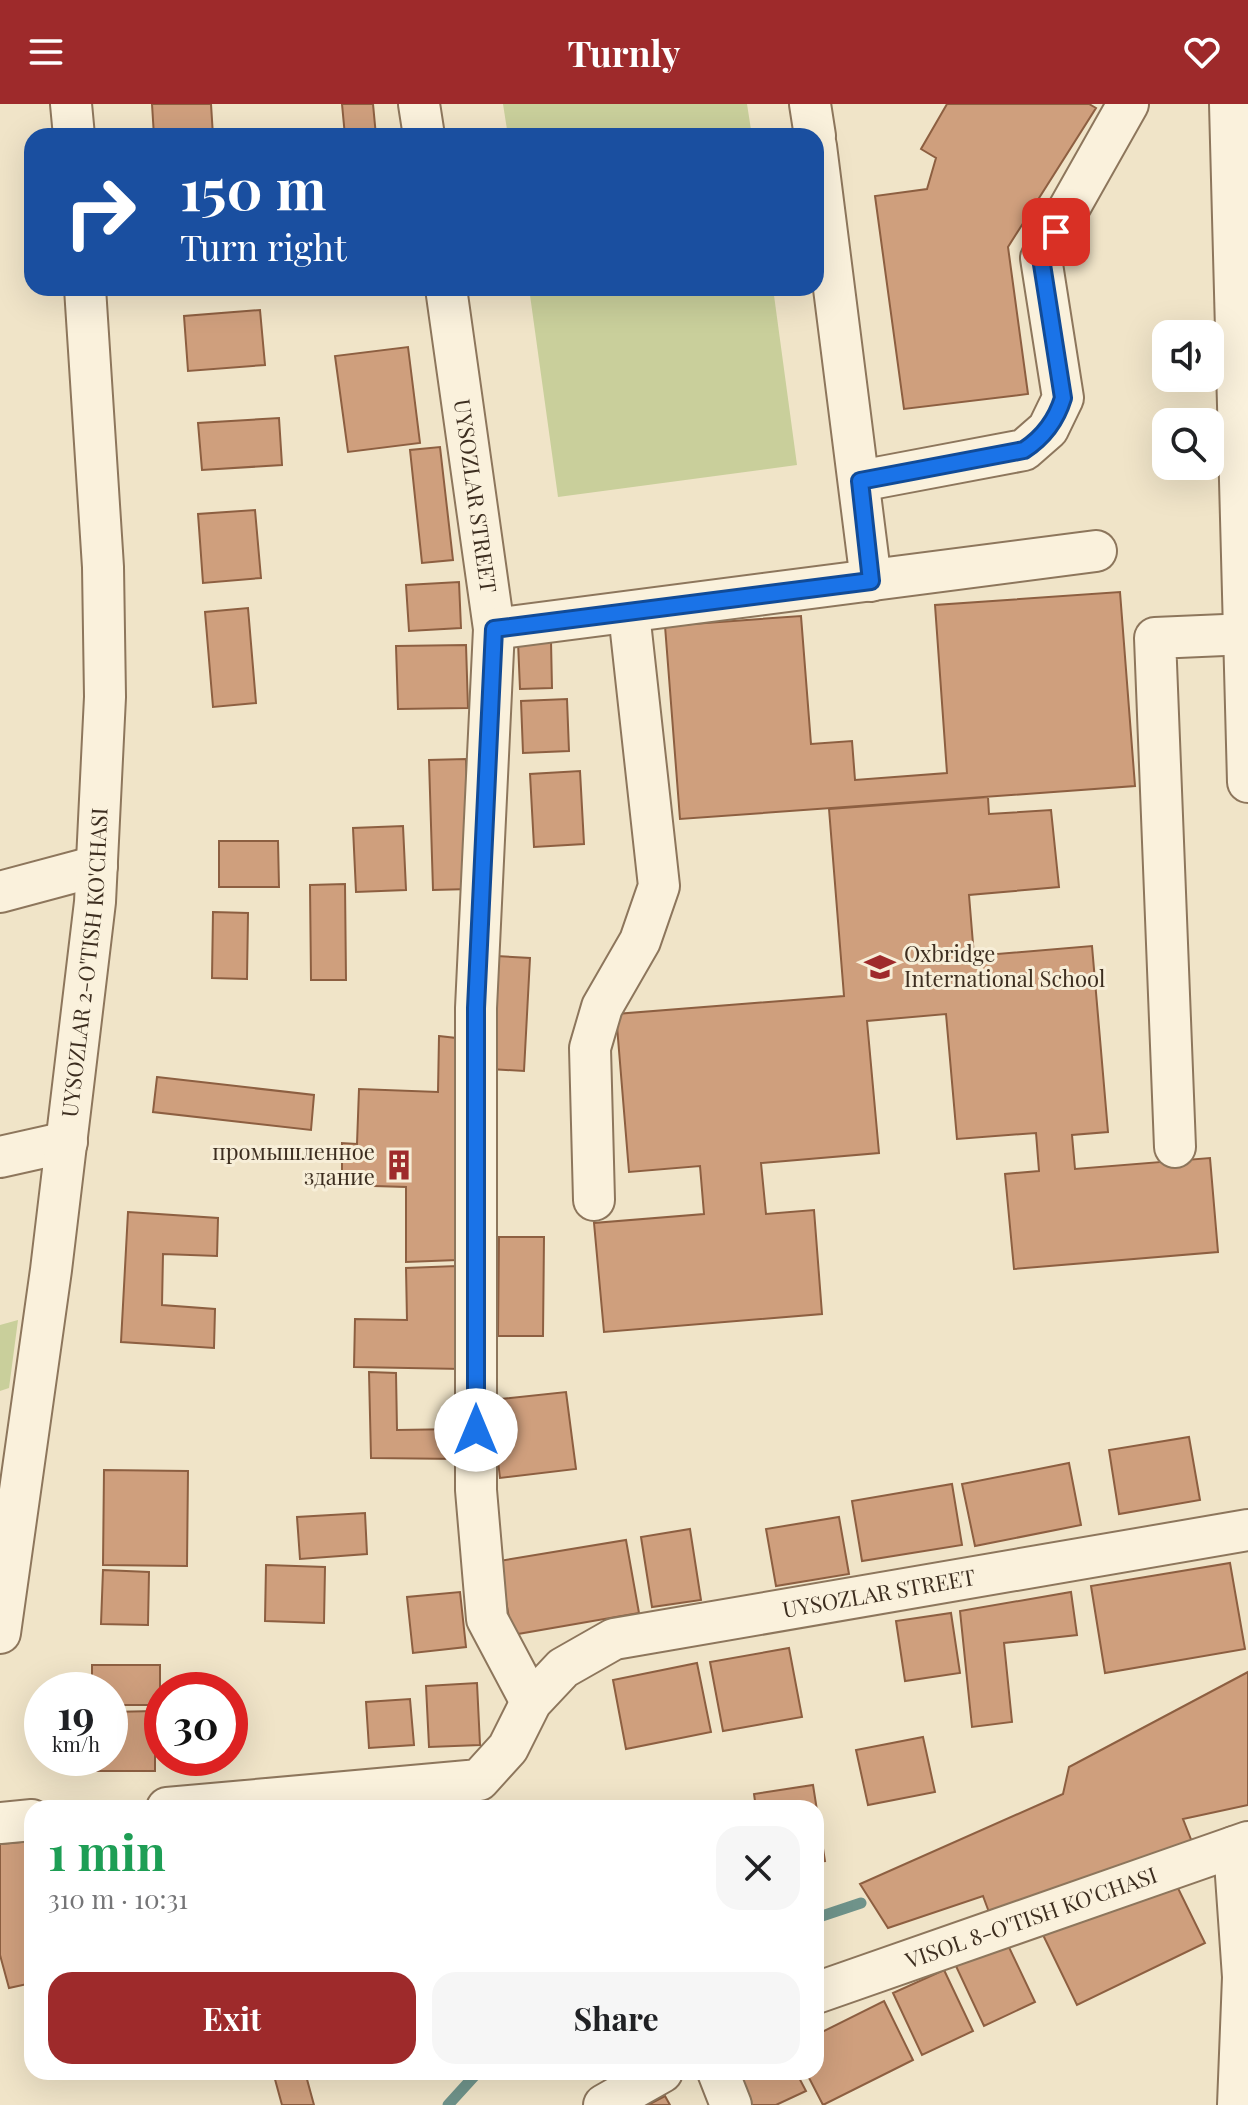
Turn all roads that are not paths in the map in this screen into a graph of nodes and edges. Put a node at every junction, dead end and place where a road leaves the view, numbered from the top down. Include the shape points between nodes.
1 (71, 104) edge
2 (419, 104) edge
3 (810, 104) edge
4 (1128, 104) edge
5 (1230, 104) edge
6 (73, 128) edge
7 (423, 128) edge
8 (814, 128) edge
9 (824, 207) edge
10 (86, 296) edge
11 (447, 296) edge
12 (860, 481) junction
13 (1096, 551) dead end
14 (871, 581) junction
15 (629, 613) junction
16 (494, 629) junction
17 (1245, 634) edge
18 (1248, 782) edge
19 (97, 866) junction
20 (0, 892) edge
21 (67, 1142) junction
22 (1175, 1147) dead end
23 (0, 1157) edge
24 (594, 1200) dead end
25 (1248, 1530) edge
26 (0, 1633) edge
27 (531, 1702) junction
28 (256, 1800) edge
29 (24, 1821) edge
30 (0, 1823) edge
31 (1241, 1845) edge
32 (824, 1990) edge
33 (648, 2080) edge
34 (721, 2080) edge
35 (604, 2105) edge
36 (731, 2105) edge
37 (1238, 2105) edge

1 - 6 street
2 - 7 street
3 - 8 street
4 - 12 street via 1041,258 1063,398 1048,429 1024,450
5 - 17 street
9 - 12 street
10 - 19 street, UYSOZLAR 2-O'TISH KO'CHASI via 103,567 105,697
11 - 16 street, UYSOZLAR STREET
12 - 14 street
13 - 14 street
14 - 15 street
15 - 16 street
15 - 24 street via 659,886 640,941 602,1007 590,1048
16 - 27 street, UYSOZLAR STREET via 476,1008 476,1490 487,1619
17 - 18 street
17 - 22 street via 1155,638
19 - 20 street
19 - 21 street, UYSOZLAR 2-O'TISH KO'CHASI
21 - 23 street
21 - 26 street, UYSOZLAR 2-O'TISH KO'CHASI
25 - 27 street, UYSOZLAR STREET via 614,1639 563,1668
27 - 28 street, UYSOZLAR STREET via 508,1748 479,1780
29 - 30 street
31 - 32 street, VISOL 8-O'TISH KO'CHASI
31 - 37 street
33 - 35 street
34 - 36 street

